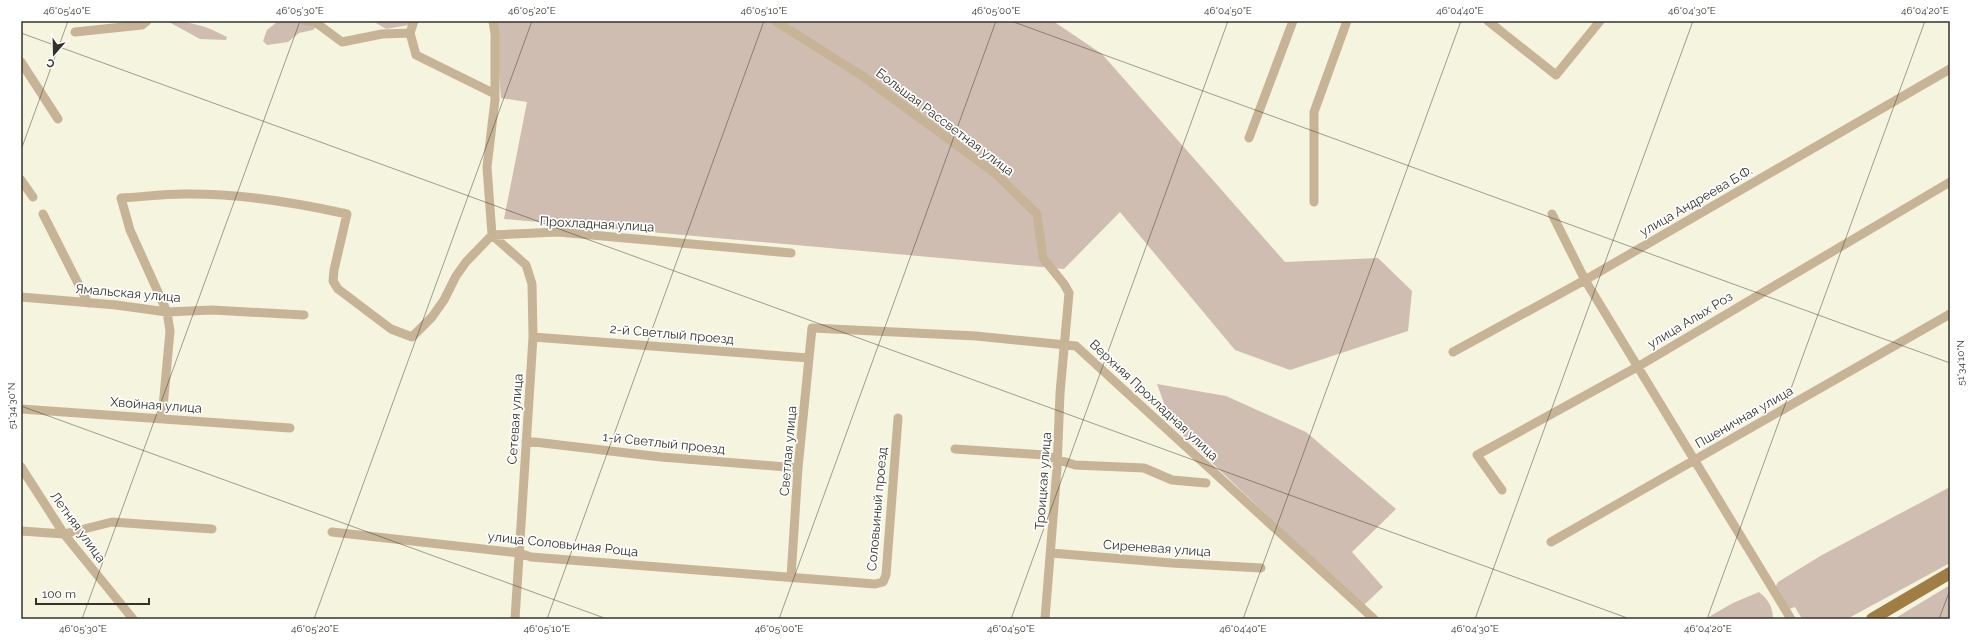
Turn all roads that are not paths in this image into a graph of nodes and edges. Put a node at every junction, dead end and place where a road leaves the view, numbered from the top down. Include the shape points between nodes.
1 (147, 21) edge
2 (306, 21) edge
3 (414, 21) edge
4 (493, 21) edge
5 (775, 21) edge
6 (1293, 21) edge
7 (1347, 21) edge
8 (1488, 21) edge
9 (1600, 21) edge
10 (75, 32) dead end
11 (410, 33) junction
12 (21, 62) edge
13 (1950, 69) edge
14 (495, 94) junction
15 (58, 119) dead end
16 (1250, 138) dead end
17 (21, 180) edge
18 (1950, 182) edge
19 (33, 198) dead end
20 (1314, 202) dead end
21 (43, 214) dead end
22 (1552, 214) dead end
23 (492, 236) junction
24 (791, 253) dead end
25 (1585, 280) junction
26 (21, 297) edge
27 (88, 303) junction
28 (167, 312) junction
29 (1950, 314) edge
30 (304, 315) dead end
31 (812, 328) joint
32 (533, 337) junction
33 (1064, 345) junction
34 (1453, 352) dead end
35 (809, 358) junction
36 (1638, 366) junction
37 (21, 409) edge
38 (162, 418) junction
39 (898, 418) dead end
40 (290, 428) dead end
41 (526, 441) junction
42 (955, 449) dead end
43 (1058, 460) junction
44 (1695, 460) junction
45 (21, 467) edge
46 (798, 468) junction
47 (1206, 483) dead end
48 (1502, 490) dead end
49 (212, 529) dead end
50 (21, 531) edge
51 (332, 532) dead end
52 (64, 534) junction
53 (1551, 542) dead end
54 (519, 553) junction
55 (1051, 553) junction
56 (1261, 568) dead end
57 (1950, 573) edge
58 (791, 577) junction
59 (133, 619) edge
60 (515, 619) edge
61 (1045, 619) edge
62 (1374, 619) edge
63 (1791, 619) edge
64 (1872, 619) edge

1 - 10 street via 142,25
2 - 11 street via 315,22 342,42 382,34
3 - 11 street
4 - 14 street
5 - 33 street, Большая Рассветная улица via 861,75 994,172 1037,214 1043,258 1069,294
6 - 16 street
7 - 20 street via 1314,112
8 - 9 street via 1556,75
11 - 14 street via 416,55
12 - 15 street
13 - 25 street, улица Андреева Б.Ф.
14 - 23 street via 487,167
17 - 19 street
18 - 36 street, улица Алых Роз
21 - 27 street
22 - 25 street
23 - 24 street, Прохладная улица via 558,232
23 - 28 street via 466,262 432,317 412,337 392,328 335,285 334,270 347,214 245,196 183,194 121,198 130,230
23 - 32 street, Сетевая улица via 526,265 532,284
25 - 34 street, улица Андреева Б.Ф.
25 - 36 street
26 - 27 street, Ямальская улица
27 - 28 street, Ямальская улица
28 - 30 street, Ямальская улица via 212,310
28 - 38 street via 170,331
29 - 44 street, Пшеничная улица
31 - 33 street, Верхняя Прохладная улица via 976,336
31 - 35 street, Светлая улица
32 - 35 street, 2-й Светлый проезд
32 - 41 street, Сетевая улица
33 - 43 street, Троицкая улица
33 - 62 street, Верхняя Прохладная улица via 1076,346
35 - 46 street, Светлая улица
36 - 44 street
36 - 48 street, улица Алых Роз via 1477,455
37 - 38 street, Хвойная улица
38 - 40 street, Хвойная улица
39 - 58 street, Соловьиный проезд via 886,575 883,582 875,584
41 - 46 street, 1-й Светлый проезд via 661,457
41 - 54 street, Сетевая улица
42 - 43 street via 1044,455
43 - 47 street via 1075,465 1144,468 1172,480
43 - 55 street, Троицкая улица
44 - 53 street, Пшеничная улица
44 - 63 street
45 - 52 street, Летняя улица
46 - 58 street, Светлая улица
49 - 52 street via 112,522
50 - 52 street
51 - 54 street, улица Соловьиная Роща
52 - 59 street, Летняя улица
54 - 58 street, улица Соловьиная Роща via 531,557
54 - 60 street, Сетевая улица
55 - 56 street, Сиреневая улица
55 - 61 street, Троицкая улица
57 - 64 main road

